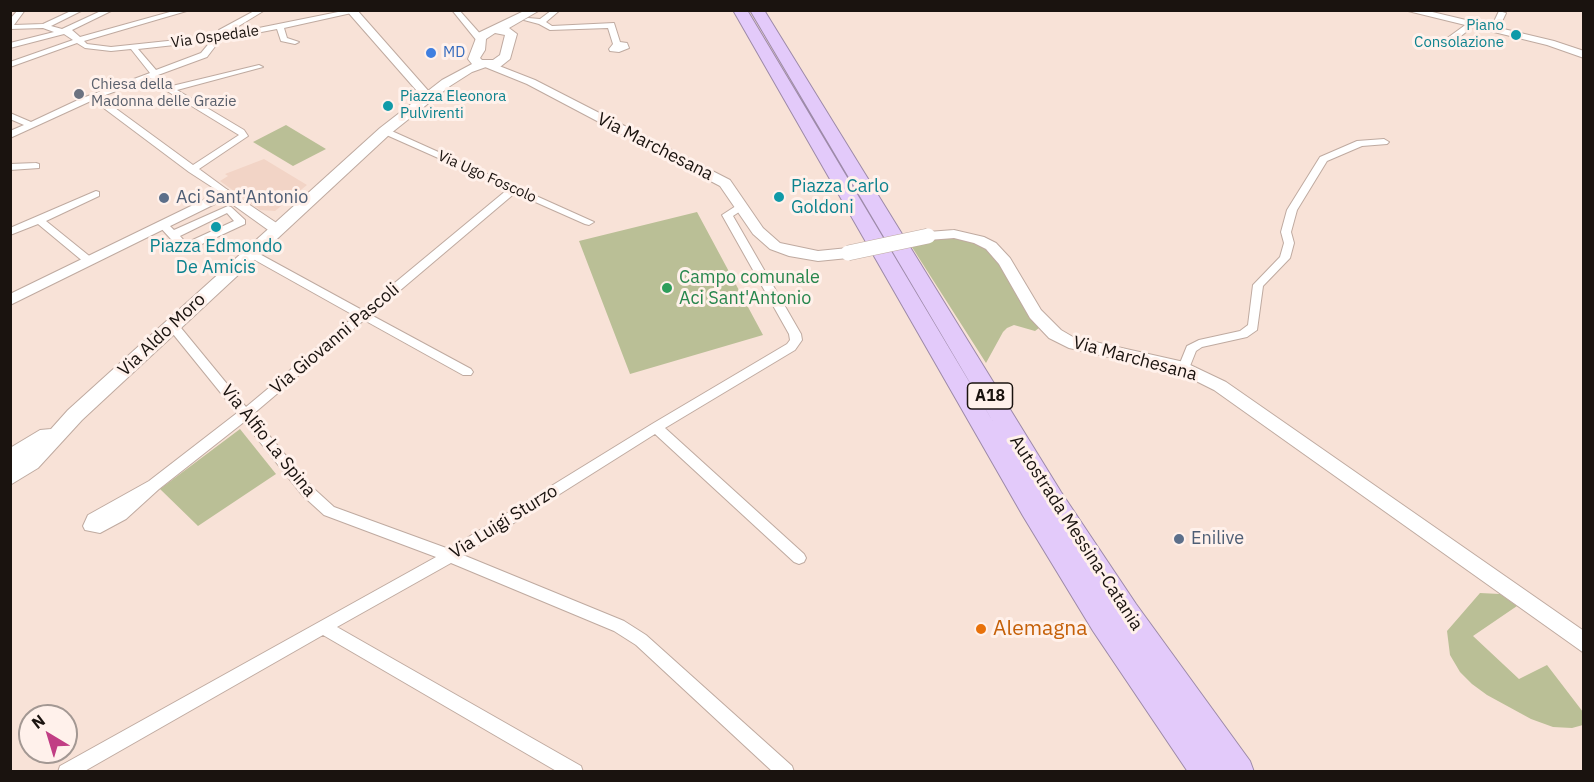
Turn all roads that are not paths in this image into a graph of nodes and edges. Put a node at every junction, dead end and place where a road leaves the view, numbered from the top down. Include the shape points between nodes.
1 (22, 10) edge
2 (80, 10) edge
3 (110, 10) edge
4 (187, 10) edge
5 (262, 10) edge
6 (455, 10) edge
7 (557, 10) edge
8 (740, 10) edge
9 (757, 10) edge
10 (1409, 10) edge
11 (351, 11) edge
12 (1500, 11) edge
13 (534, 14) edge
14 (541, 22) junction
15 (1471, 25) junction
16 (10, 26) edge
17 (44, 26) junction
18 (280, 27) junction
19 (472, 29) junction
20 (495, 30) junction
21 (1494, 30) junction
22 (62, 32) junction
23 (511, 34) junction
24 (217, 37) junction
25 (480, 39) junction
26 (79, 40) junction
27 (1449, 41) dead end
28 (295, 42) dead end
29 (617, 44) dead end
30 (10, 46) edge
31 (133, 47) junction
32 (1584, 55) edge
33 (506, 56) junction
34 (483, 61) junction
35 (10, 65) edge
36 (259, 67) dead end
37 (153, 74) junction
38 (531, 82) junction
39 (170, 89) junction
40 (94, 97) junction
41 (428, 97) junction
42 (10, 115) edge
43 (29, 124) junction
44 (384, 131) junction
45 (10, 135) edge
46 (1384, 142) dead end
47 (36, 166) dead end
48 (10, 167) edge
49 (192, 170) junction
50 (514, 189) junction
51 (226, 193) junction
52 (96, 194) dead end
53 (742, 206) junction
54 (39, 220) junction
55 (589, 222) dead end
56 (276, 229) junction
57 (168, 230) junction
58 (10, 232) edge
59 (250, 253) junction
60 (89, 261) junction
61 (10, 300) edge
62 (363, 315) junction
63 (173, 326) junction
64 (1184, 368) junction
65 (467, 372) dead end
66 (245, 414) junction
67 (69, 421) junction
68 (656, 427) junction
69 (10, 458) edge
70 (10, 477) edge
71 (154, 485) dead end
72 (450, 556) junction
73 (799, 558) dead end
74 (325, 628) junction
75 (1584, 644) edge
76 (66, 771) edge
77 (575, 771) edge
78 (786, 771) edge
79 (1207, 771) edge
80 (1239, 771) edge

1 - 16 street
2 - 17 street
3 - 22 street
4 - 26 street
5 - 24 street
6 - 19 street
7 - 14 street
8 - 79 highway, Autostrada Messina-Catania / A18 via 1032,509
9 - 80 highway, Autostrada Messina-Catania / A18 via 1052,499 1126,614
10 - 15 street
11 - 18 street, Via Ospedale
11 - 41 street
12 - 21 street
13 - 14 street
13 - 20 main road
13 - 23 main road
14 - 29 street via 550,27 611,25
15 - 21 street
15 - 27 street
16 - 17 street
17 - 22 street, Via Ospedale
18 - 24 street, Via Ospedale
18 - 28 street via 284,39
19 - 20 street
19 - 25 street
20 - 23 main road
20 - 25 main road
21 - 32 street
22 - 26 street, Via Ospedale
22 - 30 street
23 - 33 main road
24 - 31 street, Via Ospedale
24 - 37 street via 204,55
25 - 34 main road
26 - 31 street, Via Ospedale via 95,48
26 - 35 street
31 - 37 street
33 - 34 main road via 501,62
33 - 38 street via 512,68
34 - 38 street
34 - 41 main road, Via Aldo Moro
36 - 39 street
37 - 39 street
37 - 40 street
38 - 53 street, Via Marchesana via 725,183
39 - 49 street via 244,136
40 - 43 street
40 - 49 street
41 - 44 main road, Via Aldo Moro
42 - 43 street
43 - 45 street
44 - 50 street, Via Ugo Foscolo
44 - 56 main road, Via Aldo Moro
46 - 64 street via 1360,142 1323,159 1292,210 1285,258 1258,285 1253,327 1243,334 1199,344 1191,349
47 - 48 street
49 - 51 street
50 - 55 street, Via Ugo Foscolo
50 - 62 street, Via Giovanni Pascoli
51 - 56 street
51 - 57 street
52 - 54 street
53 - 64 street, Via Marchesana, bridge via 758,231 789,252 848,253 954,234 979,240 1005,261 1035,314 1055,334 1069,342
53 - 68 street, Via Luigi Sturzo via 728,215 796,340 791,347
54 - 58 street
54 - 60 street
56 - 59 main road, Via Aldo Moro
57 - 57 street via 185,248 241,222 228,210
57 - 60 street
59 - 62 street
59 - 63 main road, Via Aldo Moro
60 - 61 street
62 - 65 street
62 - 66 street, Via Giovanni Pascoli
63 - 66 street, Via Alfio La Spina
63 - 67 main road, Via Aldo Moro
64 - 75 street, Via Marchesana via 1220,386
66 - 71 street, Via Giovanni Pascoli
66 - 72 street, Via Alfio La Spina via 307,491 329,511
67 - 69 main road
67 - 70 main road via 31,462
68 - 72 street, Via Luigi Sturzo
68 - 73 street
72 - 74 street, Via Luigi Sturzo
72 - 78 street, Via Alfio La Spina via 619,626 641,640
74 - 76 street, Via Luigi Sturzo
74 - 77 street

